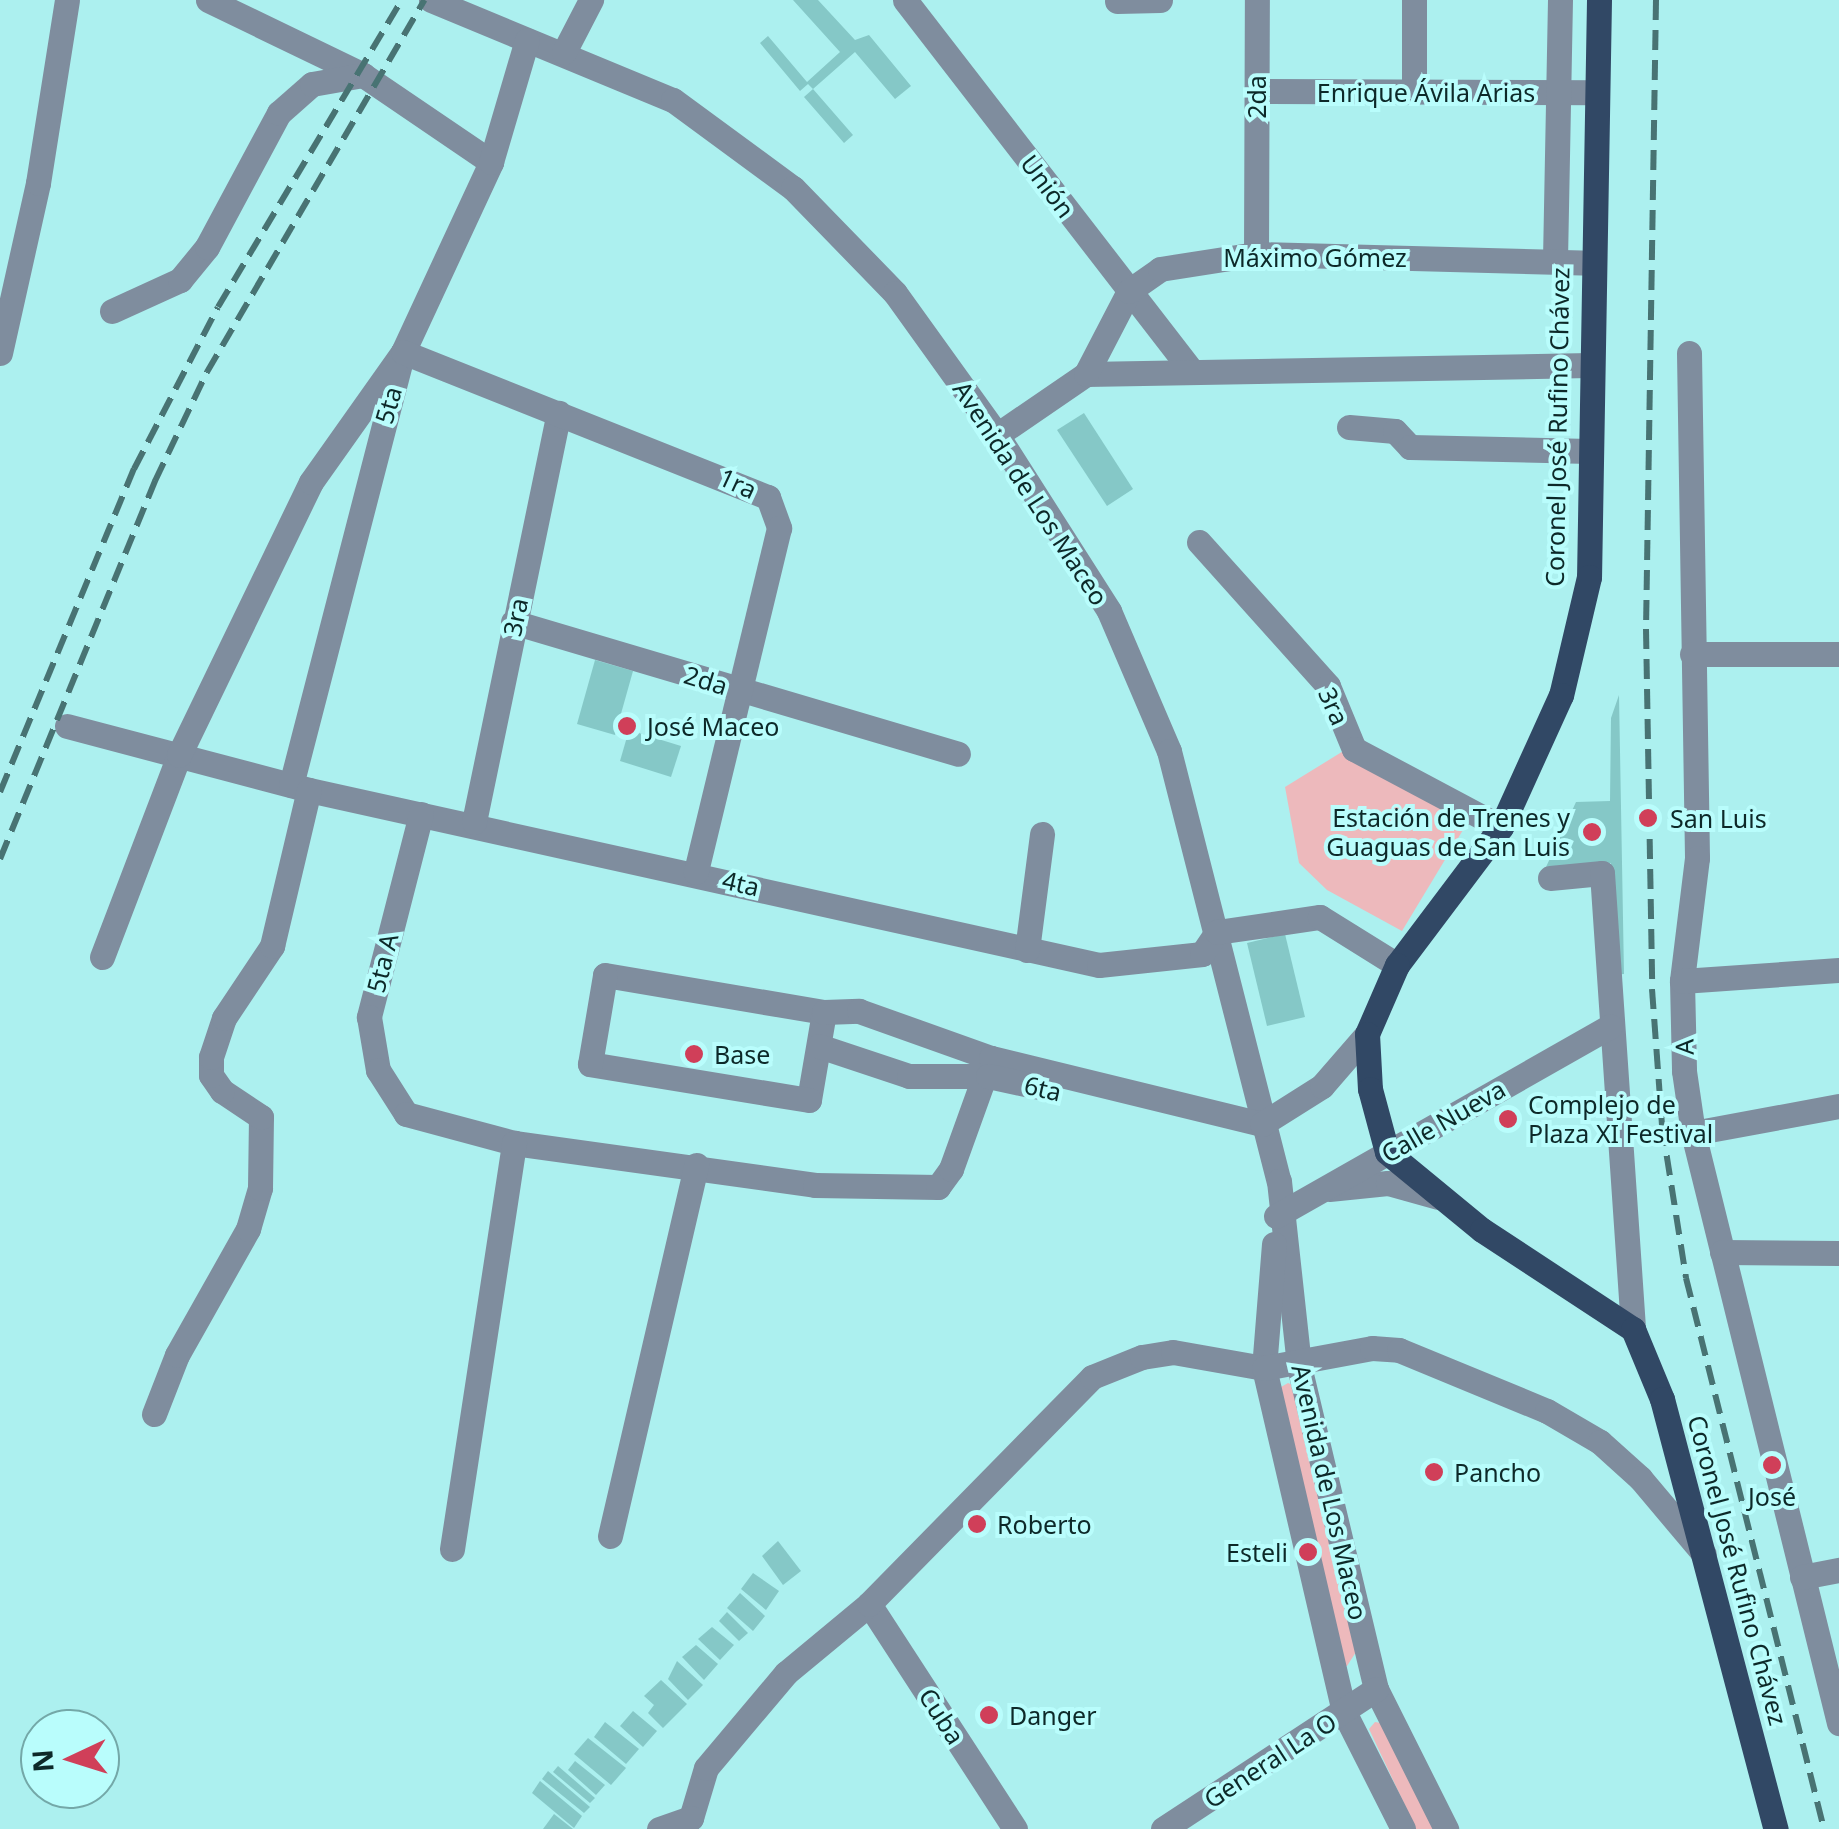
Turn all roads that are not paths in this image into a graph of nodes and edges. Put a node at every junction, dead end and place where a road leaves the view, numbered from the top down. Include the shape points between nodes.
1 (67, 0) edge
2 (208, 0) edge
3 (431, 0) edge
4 (591, 0) edge
5 (905, 0) edge
6 (1160, 0) edge
7 (1256, 0) edge
8 (1414, 0) edge
9 (1560, 0) edge
10 (1600, 0) edge
11 (1116, 1) edge
12 (527, 40) junction
13 (564, 52) junction
14 (363, 76) junction
15 (1414, 90) junction
16 (1256, 91) junction
17 (1559, 92) junction
18 (1596, 92) junction
19 (491, 162) junction
20 (1256, 254) junction
21 (1555, 260) junction
22 (1591, 263) junction
23 (1128, 292) junction
24 (112, 311) dead end
25 (0, 352) edge
26 (403, 352) junction
27 (1689, 353) dead end
28 (1590, 365) junction
29 (1192, 371) junction
30 (1086, 374) junction
31 (559, 412) junction
32 (1350, 427) dead end
33 (997, 434) junction
34 (1590, 451) junction
35 (1199, 542) dead end
36 (513, 622) junction
37 (1692, 654) junction
38 (1839, 654) edge
39 (740, 690) junction
40 (67, 726) dead end
41 (958, 754) dead end
42 (180, 756) junction
43 (300, 787) junction
44 (420, 814) junction
45 (474, 822) junction
46 (1501, 827) junction
47 (1042, 834) dead end
48 (696, 872) junction
49 (1550, 878) dead end
50 (1217, 932) junction
51 (1027, 950) junction
52 (102, 957) dead end
53 (1397, 965) junction
54 (1839, 970) edge
55 (1682, 981) junction
56 (824, 1012) junction
57 (1610, 1026) junction
58 (1366, 1034) junction
59 (819, 1046) junction
60 (990, 1067) junction
61 (1839, 1106) edge
62 (1265, 1132) junction
63 (1693, 1133) junction
64 (514, 1143) junction
65 (1388, 1152) junction
66 (696, 1165) junction
67 (1320, 1190) junction
68 (1438, 1197) junction
69 (1280, 1214) junction
70 (1722, 1252) junction
71 (1839, 1253) edge
72 (1633, 1329) junction
73 (1299, 1366) junction
74 (1264, 1368) junction
75 (154, 1414) dead end
76 (610, 1536) dead end
77 (452, 1549) dead end
78 (1704, 1554) junction
79 (1839, 1570) edge
80 (1802, 1577) junction
81 (869, 1604) junction
82 (1376, 1690) junction
83 (1344, 1712) junction
84 (1839, 1723) edge
85 (695, 1823) edge
86 (660, 1829) edge
87 (1015, 1829) edge
88 (1164, 1829) edge
89 (1403, 1829) edge
90 (1446, 1829) edge
91 (1776, 1829) edge

1 - 25 street via 38,183
2 - 14 street
3 - 12 street, Avenida de Los Maceo
4 - 13 street
5 - 23 street, Unión
6 - 11 street
7 - 16 street, 2da
8 - 15 street
9 - 17 street
10 - 18 main road, Coronel José Rufino Chávez
12 - 13 street, Avenida de Los Maceo
12 - 19 street, 5ta
13 - 33 street, Avenida de Los Maceo via 672,100 793,188 895,293
14 - 19 street
14 - 24 street via 312,84 278,113 207,247 180,280
15 - 16 street, Enrique Ávila Arias
15 - 17 street, Enrique Ávila Arias
16 - 20 street, 2da
17 - 18 street, Enrique Ávila Arias
17 - 21 street
18 - 22 main road, Coronel José Rufino Chávez
19 - 26 street, 5ta
20 - 21 street, Máximo Gómez
20 - 23 street, Máximo Gómez via 1160,269
21 - 22 street, Máximo Gómez
22 - 28 main road, Coronel José Rufino Chávez
23 - 29 street, Unión
23 - 30 street
26 - 31 street, 1ra
26 - 42 street via 312,482
26 - 43 street, 5ta
27 - 37 street, A
28 - 29 street
28 - 34 main road, Coronel José Rufino Chávez
29 - 30 street
30 - 33 street
31 - 36 street, 3ra
31 - 39 street, 1ra via 768,497 779,528
32 - 34 street via 1395,431 1410,447
33 - 50 street, Avenida de Los Maceo via 1117,629 1170,751
34 - 46 main road, Coronel José Rufino Chávez via 1589,577 1581,611 1561,695
35 - 46 street, 3ra via 1328,686 1354,749
36 - 39 street, 2da
36 - 45 street, 3ra
37 - 38 street
37 - 55 street, A via 1697,858
39 - 41 street, 2da
39 - 48 street, 1ra
40 - 42 street, 4ta
42 - 43 street, 4ta
42 - 52 street
43 - 44 street, 4ta
43 - 75 street, 5ta via 272,946 224,1018 211,1057 211,1075 222,1091 261,1118 264,1158 248,1229 177,1355
44 - 45 street, 4ta
44 - 64 street, 5ta A via 369,1017 378,1070 406,1114
45 - 48 street, 4ta
46 - 53 main road, Coronel José Rufino Chávez
47 - 51 street
48 - 51 street, 4ta
49 - 57 street, Coronel José Rufino Chávez via 1602,873
50 - 51 street, 4ta via 1202,954 1099,965
50 - 53 street, 4ta via 1320,917
50 - 62 street, Avenida de Los Maceo
53 - 58 main road, Coronel José Rufino Chávez
54 - 55 street
55 - 63 street, A
56 - 59 street
56 - 59 street, 6ta via 605,975 590,1064 809,1100
56 - 60 street, 6ta via 859,1011
57 - 65 street, Calle Nueva
57 - 72 street, Coronel José Rufino Chávez
58 - 62 street via 1322,1086
58 - 65 main road via 1375,1118
59 - 60 street, 6ta via 909,1076
60 - 62 street, 6ta
60 - 66 street, 5ta A via 938,1188 815,1185
61 - 63 street
62 - 69 street, Avenida de Los Maceo
63 - 70 street, A
64 - 66 street, 5ta A
64 - 77 street
65 - 67 street, Calle Nueva
65 - 68 main road
66 - 76 street
67 - 68 street via 1388,1183
67 - 69 street, Calle Nueva
68 - 72 main road
69 - 73 street, Avenida de Los Maceo
69 - 74 street, Avenida de Los Maceo
70 - 71 street
70 - 80 street, A
72 - 78 main road, Coronel José Rufino Chávez via 1662,1399
73 - 74 street
73 - 78 street via 1372,1348 1399,1350 1547,1411 1600,1442 1640,1478
73 - 82 street, Avenida de Los Maceo
74 - 81 street via 1173,1352 1092,1376
74 - 83 street, Avenida de Los Maceo
78 - 91 main road, Coronel José Rufino Chávez
79 - 80 street
80 - 84 street, A
81 - 85 street via 836,1626 733,1733 706,1768
81 - 87 street, Cuba
82 - 83 street, General La O
82 - 90 street, Avenida de Los Maceo
83 - 88 street, General La O
83 - 89 street, Avenida de Los Maceo
85 - 86 street

